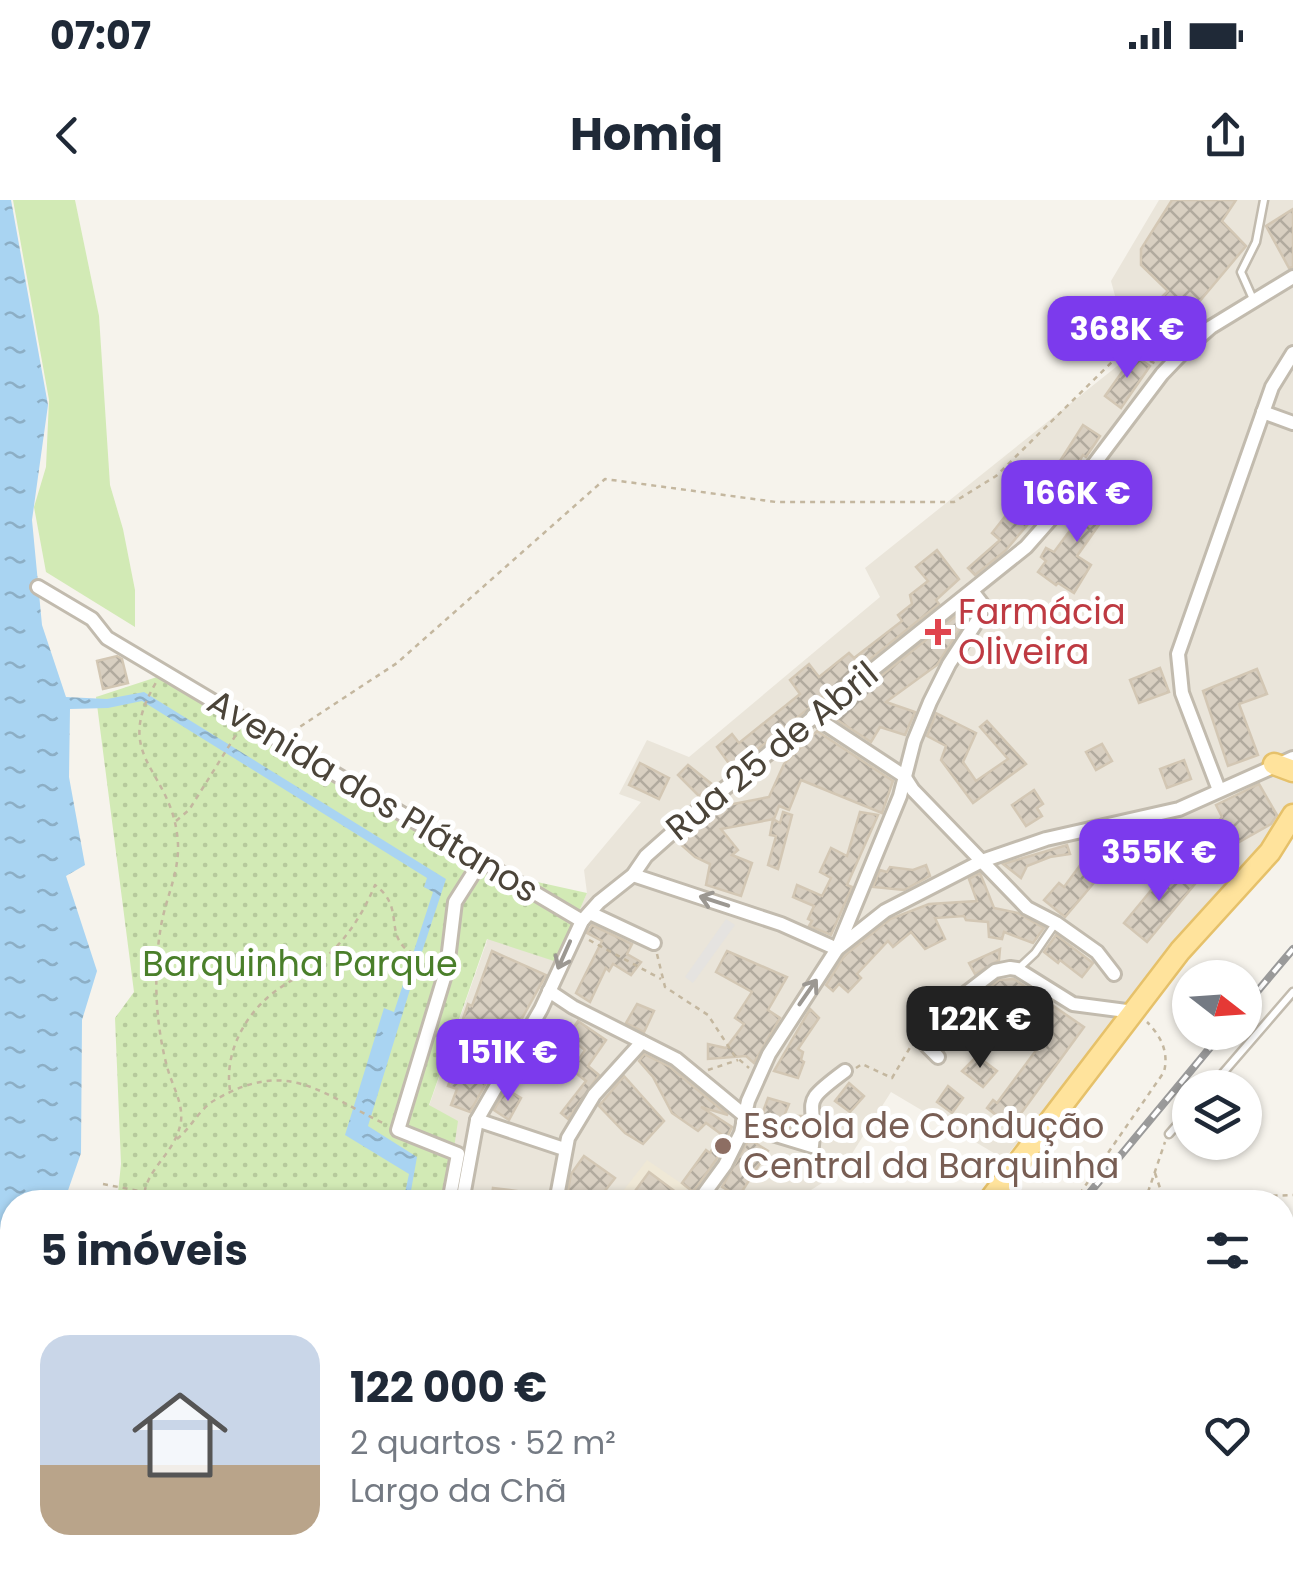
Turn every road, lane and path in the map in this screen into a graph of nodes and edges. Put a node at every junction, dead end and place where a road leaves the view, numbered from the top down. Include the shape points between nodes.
1 (1264, 200) edge
2 (1293, 277) edge
3 (1252, 299) junction
4 (1293, 354) edge
5 (1166, 370) junction
6 (1263, 412) junction
7 (1293, 423) edge
8 (38, 587) dead end
9 (972, 591) junction
10 (150, 694) dead end
11 (813, 716) junction
12 (280, 740) junction
13 (230, 744) dead end
14 (1286, 764) edge
15 (904, 776) junction
16 (1218, 790) junction
17 (1293, 815) edge
18 (175, 822) junction
19 (1293, 839) edge
20 (481, 861) junction
21 (982, 862) junction
22 (1255, 869) junction
23 (634, 874) junction
24 (582, 922) junction
25 (1056, 923) junction
26 (654, 943) joint
27 (837, 950) junction
28 (423, 956) dead end
29 (1017, 970) junction
30 (1114, 974) dead end
31 (664, 981) junction
32 (550, 991) junction
33 (1293, 992) edge
34 (1134, 1012) junction
35 (917, 1036) junction
36 (642, 1042) junction
37 (932, 1053) dead end
38 (1226, 1070) edge
39 (845, 1071) joint
40 (694, 1074) junction
41 (230, 1090) junction
42 (374, 1119) dead end
43 (744, 1119) junction
44 (476, 1120) junction
45 (1172, 1131) edge
46 (1169, 1134) joint
47 (177, 1139) junction
48 (564, 1149) junction
49 (1155, 1173) junction
50 (103, 1184) dead end
51 (130, 1190) edge
52 (144, 1190) edge
53 (451, 1190) edge
54 (464, 1190) edge
55 (558, 1190) edge
56 (706, 1190) edge
57 (997, 1190) edge
58 (1083, 1190) edge
59 (1151, 1190) edge
60 (1160, 1190) edge

1 - 3 lane via 1256,242 1241,272
2 - 3 street, Rua 25 de Abril
3 - 5 street, Rua 25 de Abril
4 - 6 street
5 - 9 street, Rua 25 de Abril via 1064,504 1026,547
5 - 12 path via 1130,351 1120,354 996,476 954,502 776,502 604,479 397,664
6 - 7 street
6 - 16 street via 1178,654 1182,692
8 - 12 street, Avenida dos Plátanos via 92,619 106,638
9 - 11 street, Rua 25 de Abril
9 - 15 street via 982,611 930,702
10 - 18 path via 138,739
11 - 15 street
11 - 23 street, Rua 25 de Abril via 672,832
12 - 20 street, Avenida dos Plátanos
13 - 18 path
14 - 16 street
15 - 21 street
15 - 27 street
16 - 21 street via 1179,808 1046,839
17 - 22 main road
18 - 47 path via 176,870 161,924 157,1015 180,1104
19 - 22 main road
20 - 24 street, Avenida dos Plátanos
20 - 53 street via 455,902 447,968 398,1130 458,1154
21 - 25 street via 1028,908
21 - 27 street via 886,911
22 - 34 main road
23 - 24 street, Rua 25 de Abril
27 -> 23 street
24 - 26 street, Avenida dos Plátanos
24 - 31 path
24 -> 32 street
25 - 29 lane
25 - 30 street via 1097,952
26 - 31 path
43 -> 27 street via 758,1076
28 - 41 path via 405,950 392,905 376,885 337,946 249,1018 231,1056
29 - 34 street via 1072,1004
29 - 35 street via 996,971
31 - 40 path via 708,1015 740,1060
32 - 36 street
32 - 44 street
33 - 38 lane
34 - 57 main road
34 - 58 path via 1161,1039 1166,1066
35 - 37 street
35 - 39 path via 892,1078 862,1064
36 - 40 street
36 - 48 street via 594,1095
39 - 43 street via 810,1105 812,1146
40 - 43 street
41 - 42 path via 260,1080 319,1088
41 - 47 path
43 - 56 street
44 - 48 street
44 - 54 street
45 - 46 lane
46 - 49 path
47 - 52 path
48 - 55 street
49 - 59 path
49 - 60 path
50 - 51 path

